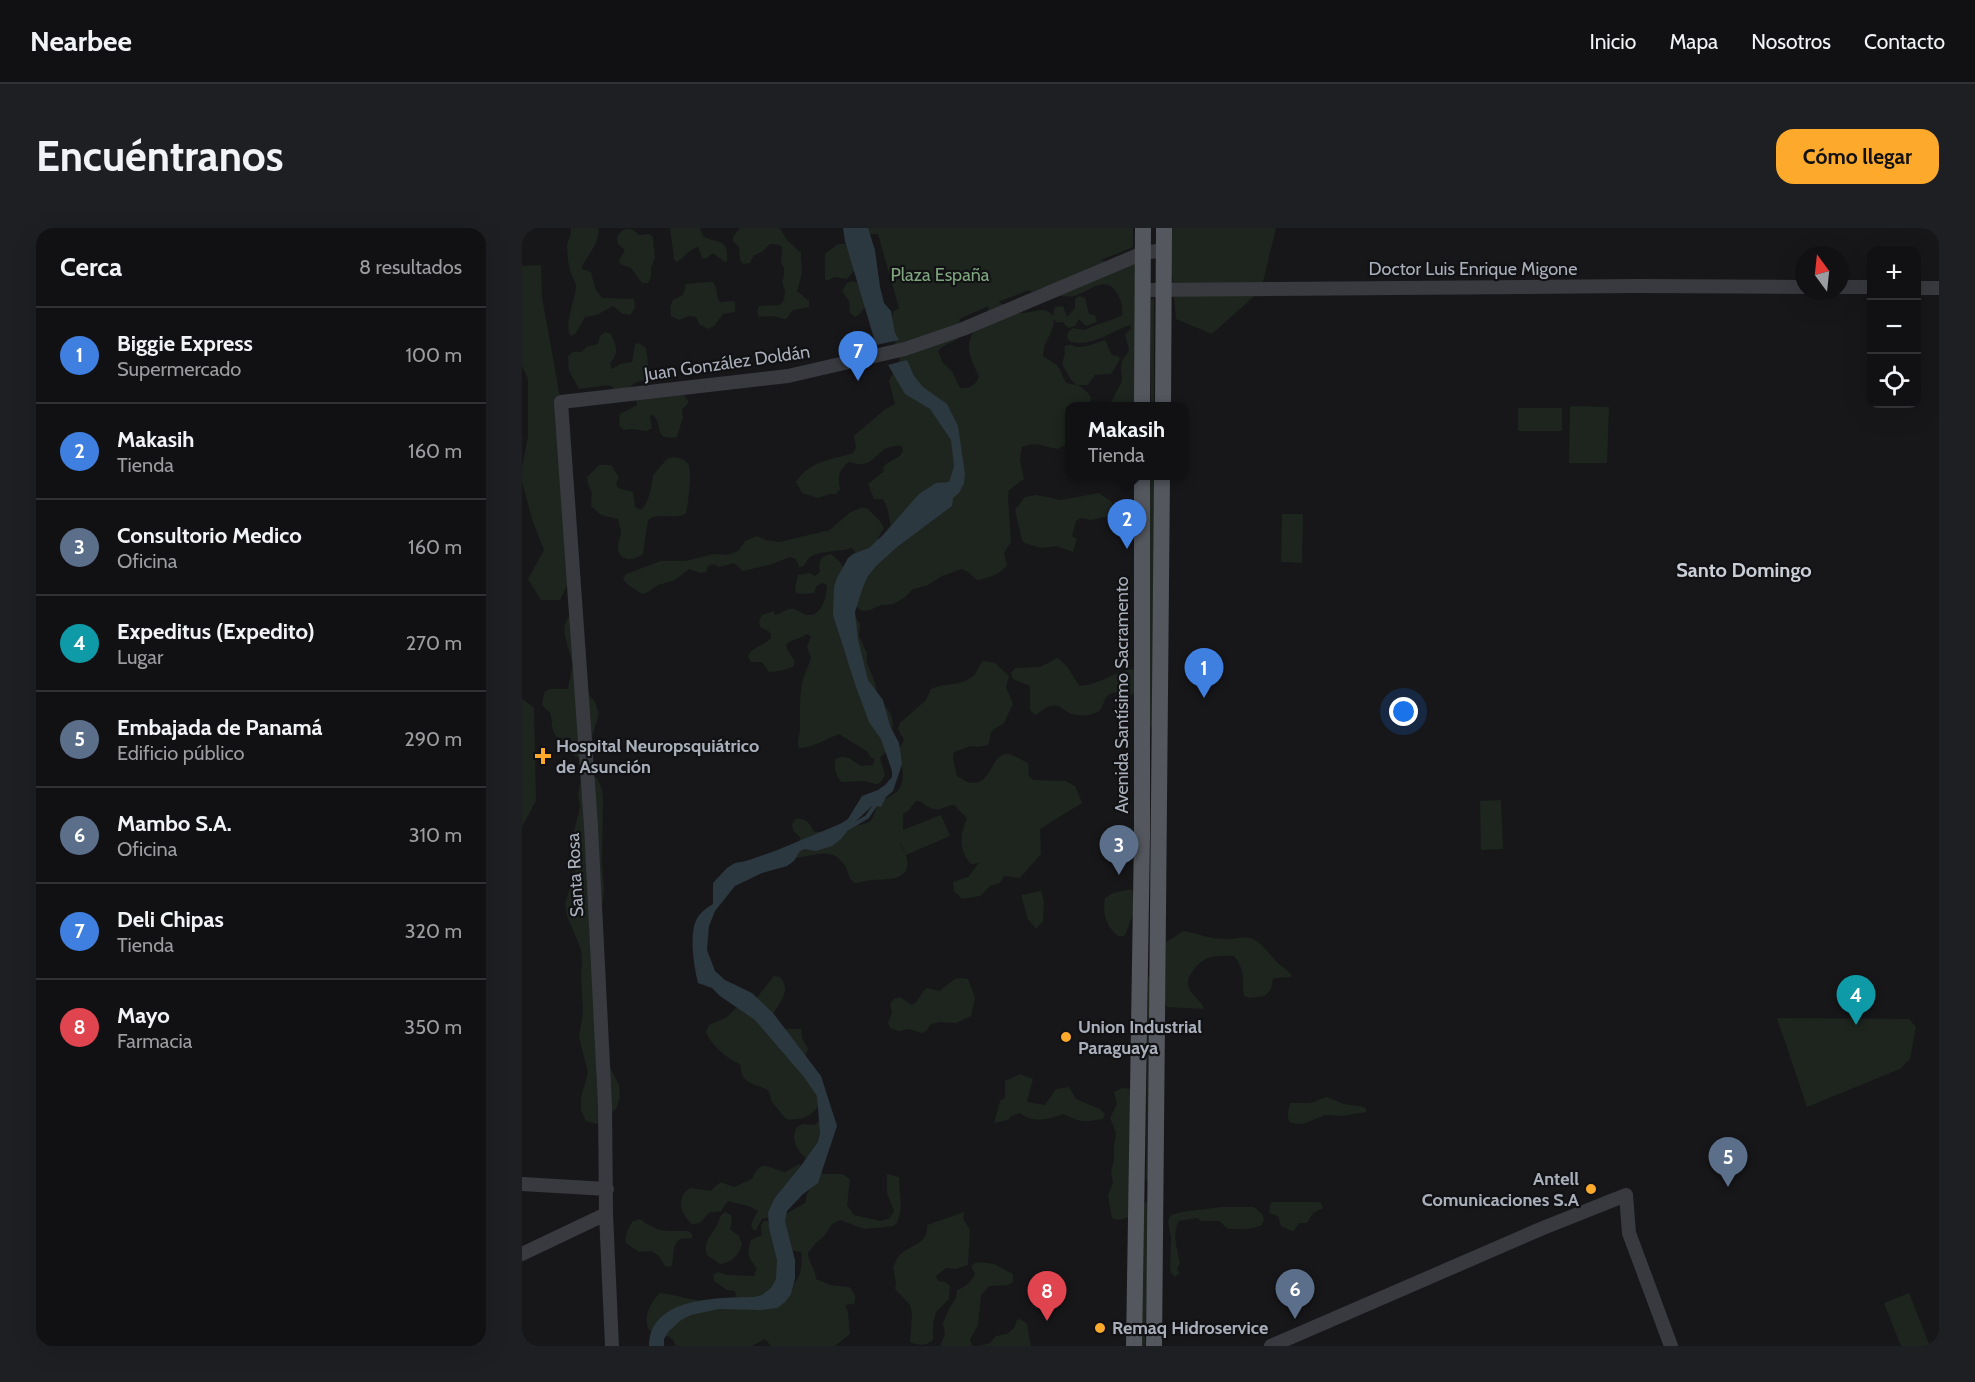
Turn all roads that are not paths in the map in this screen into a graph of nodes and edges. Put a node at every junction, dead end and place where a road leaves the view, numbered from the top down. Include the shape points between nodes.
1 (1143, 228) edge
2 (1164, 228) edge
3 (1164, 250) junction
4 (1143, 253) junction
5 (1795, 287) edge
6 (1849, 287) edge
7 (1867, 287) edge
8 (1921, 288) edge
9 (1939, 288) edge
10 (1143, 290) junction
11 (1164, 290) junction
12 (561, 402) joint
13 (1142, 402) edge
14 (1163, 402) edge
15 (1142, 480) edge
16 (1162, 480) edge
17 (1157, 974) junction
18 (1139, 977) junction
19 (522, 1184) edge
20 (607, 1189) junction
21 (606, 1214) junction
22 (522, 1254) edge
23 (612, 1346) edge
24 (1134, 1346) edge
25 (1154, 1346) edge
26 (1271, 1346) edge
27 (1671, 1346) edge

1 - 4 main road
2 - 3 main road
3 - 4 street, Juan González Doldán
3 - 11 main road
4 - 10 main road
4 - 12 street, Juan González Doldán via 963,329 905,349 788,376
5 - 11 street, Doctor Luis Enrique Migone
6 - 7 street
8 - 9 street
10 - 11 street, Doctor Luis Enrique Migone
10 - 13 main road
11 - 14 main road
12 - 20 street, Santa Rosa via 591,826
15 - 18 main road, Avenida Santísimo Sacramento
16 - 17 main road, Avenida Santísimo Sacramento
17 - 18 main road
17 - 25 main road, Avenida Santísimo Sacramento
18 - 24 main road, Avenida Santísimo Sacramento
19 - 20 street
20 - 21 street, Santa Rosa
21 - 22 street
21 - 23 street, Santa Rosa
26 - 27 street via 1626,1195 1629,1233

